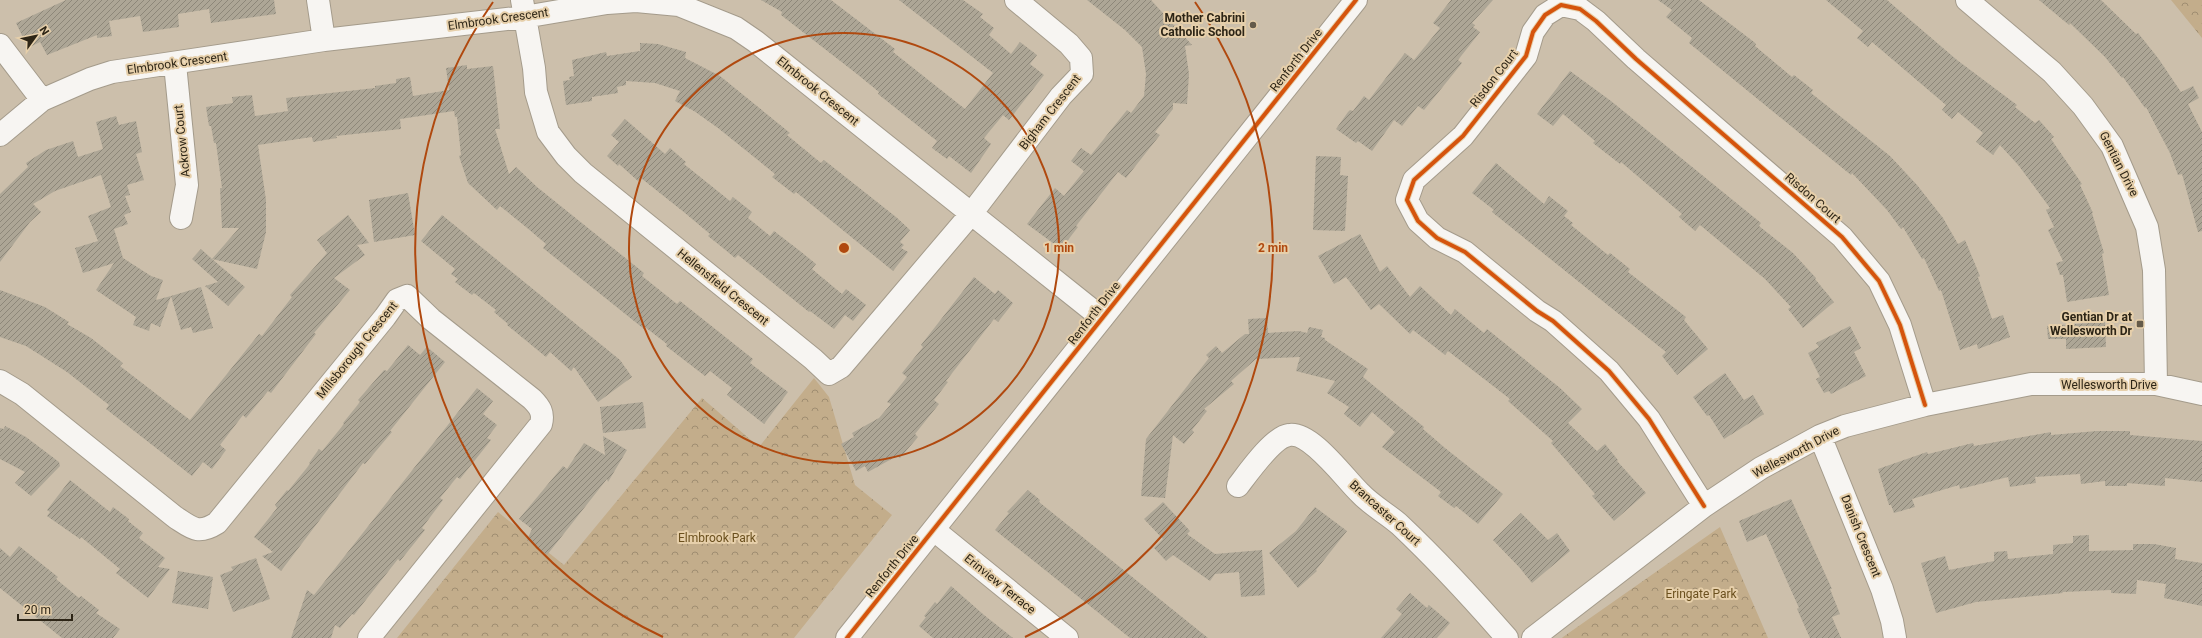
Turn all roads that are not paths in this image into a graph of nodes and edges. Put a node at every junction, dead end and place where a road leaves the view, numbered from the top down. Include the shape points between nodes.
1 (318, 0) edge
2 (1016, 0) edge
3 (1356, 0) edge
4 (1967, 0) edge
5 (523, 9) edge
6 (324, 40) junction
7 (0, 45) edge
8 (175, 64) junction
9 (42, 100) junction
10 (0, 134) edge
11 (971, 214) junction
12 (181, 218) dead end
13 (1102, 318) junction
14 (0, 381) edge
15 (2156, 384) junction
16 (2202, 394) edge
17 (1925, 404) junction
18 (1820, 436) junction
19 (1238, 486) dead end
20 (1704, 506) junction
21 (934, 530) junction
22 (369, 638) edge
23 (846, 638) edge
24 (1067, 638) edge
25 (1507, 638) edge
26 (1534, 638) edge
27 (1896, 638) edge

1 - 6 street
2 - 11 street, Bigham Crescent via 1069,44 1081,58 1082,74 1061,96
3 - 13 street, Renforth Drive
4 - 15 street, Gentian Drive via 2052,72 2087,111 2112,146 2147,227 2154,270
5 - 6 street, Elmbrook Crescent
5 - 11 street, Elmbrook Crescent via 636,0 679,5 736,28
5 - 11 street, Hellensfield Crescent via 536,92 548,132 566,156 829,374 841,367
6 - 8 street, Elmbrook Crescent
7 - 9 street
8 - 9 street, Elmbrook Crescent via 112,72
8 - 12 street, Ackrow Court via 187,185
9 - 10 street, Elmbrook Crescent
11 - 13 street, Elmbrook Crescent
13 - 21 street, Renforth Drive
14 - 22 street, Millsborough Crescent via 22,394 175,518 196,530 208,529 217,523 396,300 407,296 431,319 532,399 540,407 543,417 538,428
15 - 16 street, Wellesworth Drive
15 - 17 street, Wellesworth Drive via 2031,384
17 - 18 street, Wellesworth Drive via 1845,426
17 - 20 street, Risdon Court via 1900,325 1879,281 1842,238 1636,59 1596,21 1580,10 1561,5 1545,15 1533,32 1526,56 1462,136 1414,180 1407,200 1418,221 1437,238 1465,252 1537,311 1553,321 1609,371 1649,419
18 - 20 street, Wellesworth Drive via 1761,468
18 - 27 street, Danish Crescent via 1882,590
19 - 25 street, Brancaster Court via 1279,440 1290,434 1300,436 1332,462 1361,495 1420,543
20 - 26 street, Wellesworth Drive
21 - 23 street, Renforth Drive
21 - 24 street, Erinview Terrace

